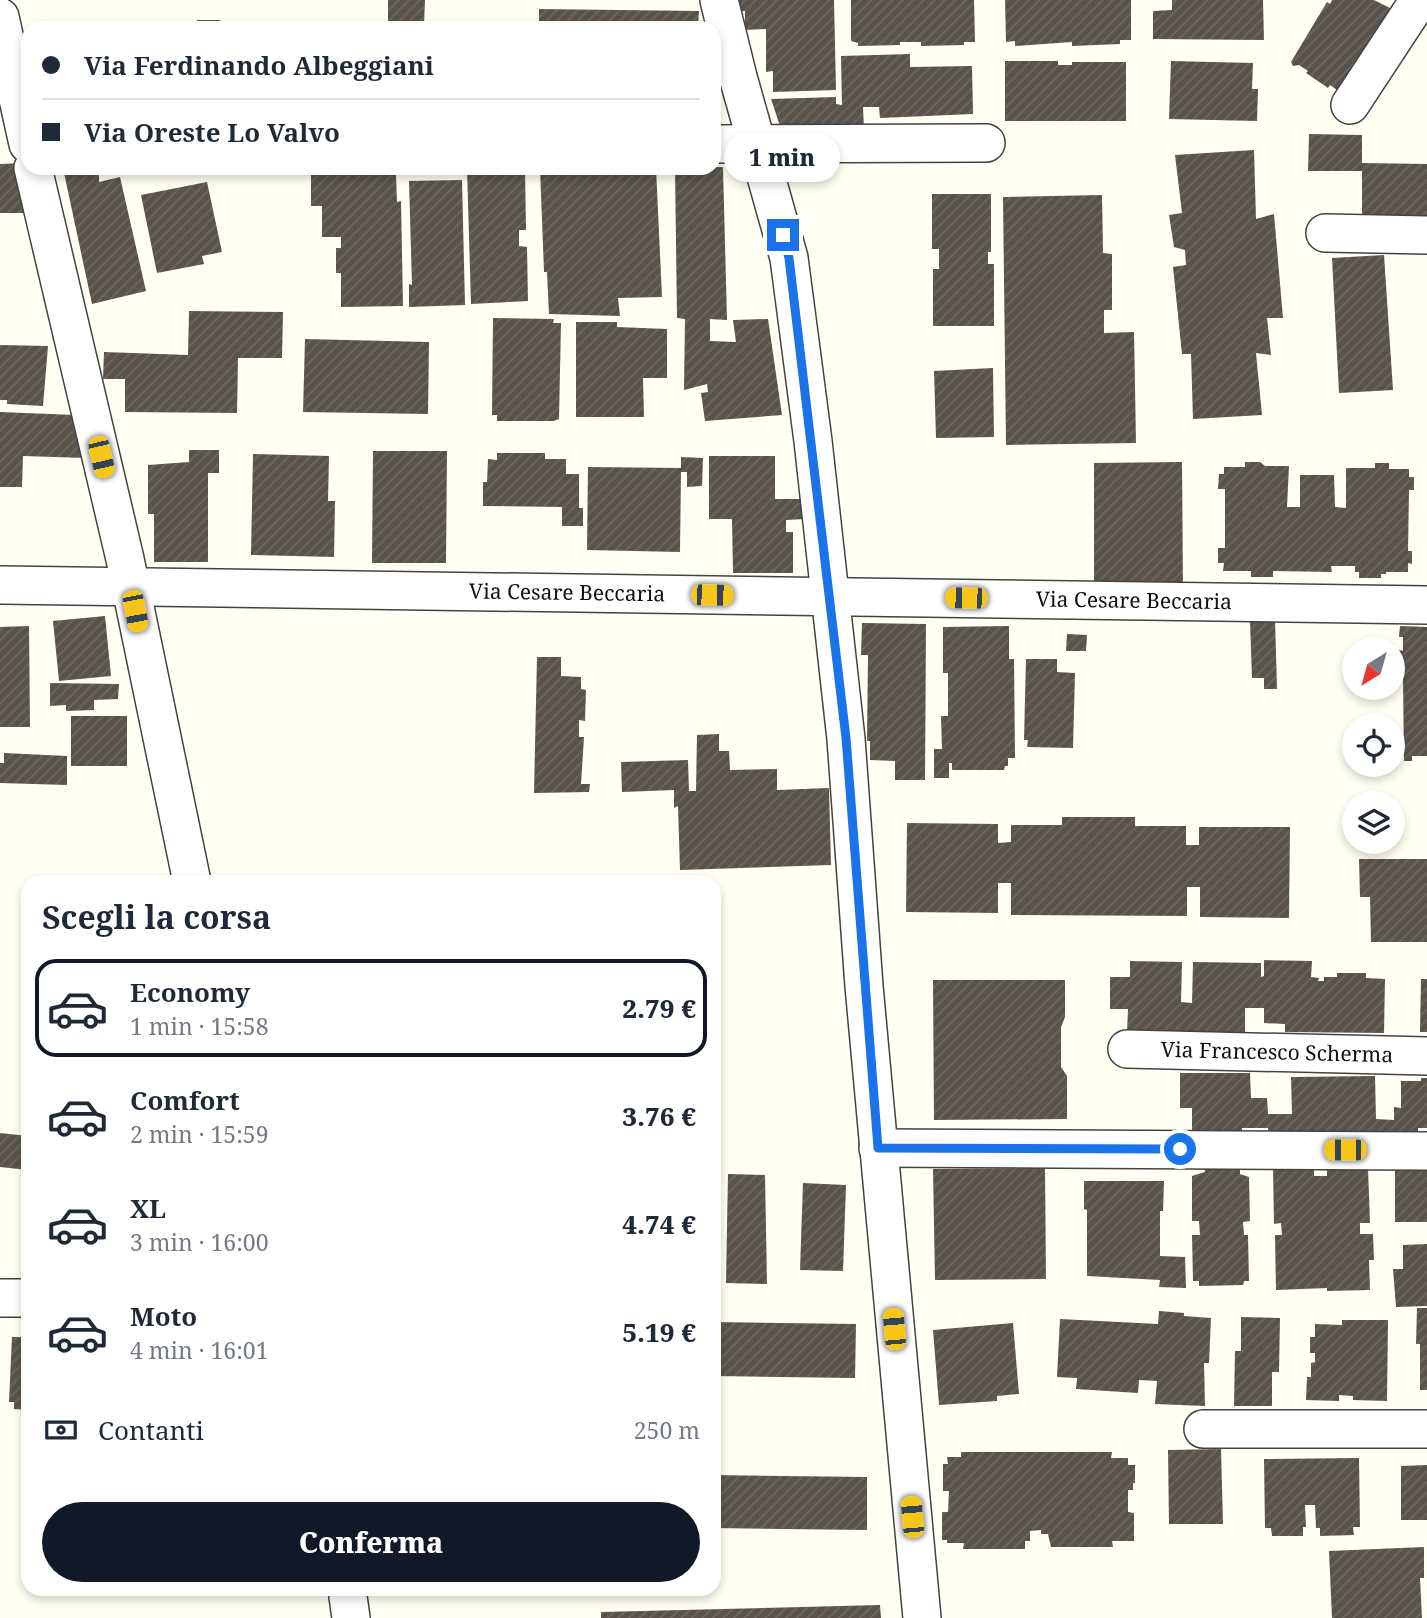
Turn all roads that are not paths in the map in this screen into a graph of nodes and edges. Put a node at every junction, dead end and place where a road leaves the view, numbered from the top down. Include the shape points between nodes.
1 (719, 0) edge
2 (1419, 0) edge
3 (0, 17) edge
4 (1350, 106) dead end
5 (21, 112) edge
6 (757, 143) junction
7 (986, 143) dead end
8 (721, 144) edge
9 (35, 175) edge
10 (1325, 233) dead end
11 (1427, 235) edge
12 (0, 585) edge
13 (131, 588) junction
14 (830, 596) junction
15 (1427, 605) edge
16 (191, 875) edge
17 (1127, 1049) dead end
18 (1427, 1056) edge
19 (878, 1148) junction
20 (1427, 1151) edge
21 (0, 1298) edge
22 (21, 1298) edge
23 (1203, 1429) dead end
24 (1427, 1429) edge
25 (348, 1596) edge
26 (351, 1618) edge
27 (922, 1618) edge

1 - 6 street
2 - 4 street
3 - 5 street
6 - 7 street
6 - 8 street
6 - 14 street via 789,258
9 - 13 street
10 - 11 street
12 - 13 street, Via Cesare Beccaria
13 - 14 street, Via Cesare Beccaria
13 - 16 street
14 - 15 street, Via Cesare Beccaria
14 - 19 street via 846,738
17 - 18 street, Via Francesco Scherma
19 - 20 street
19 - 27 street
21 - 22 street
23 - 24 street
25 - 26 street

